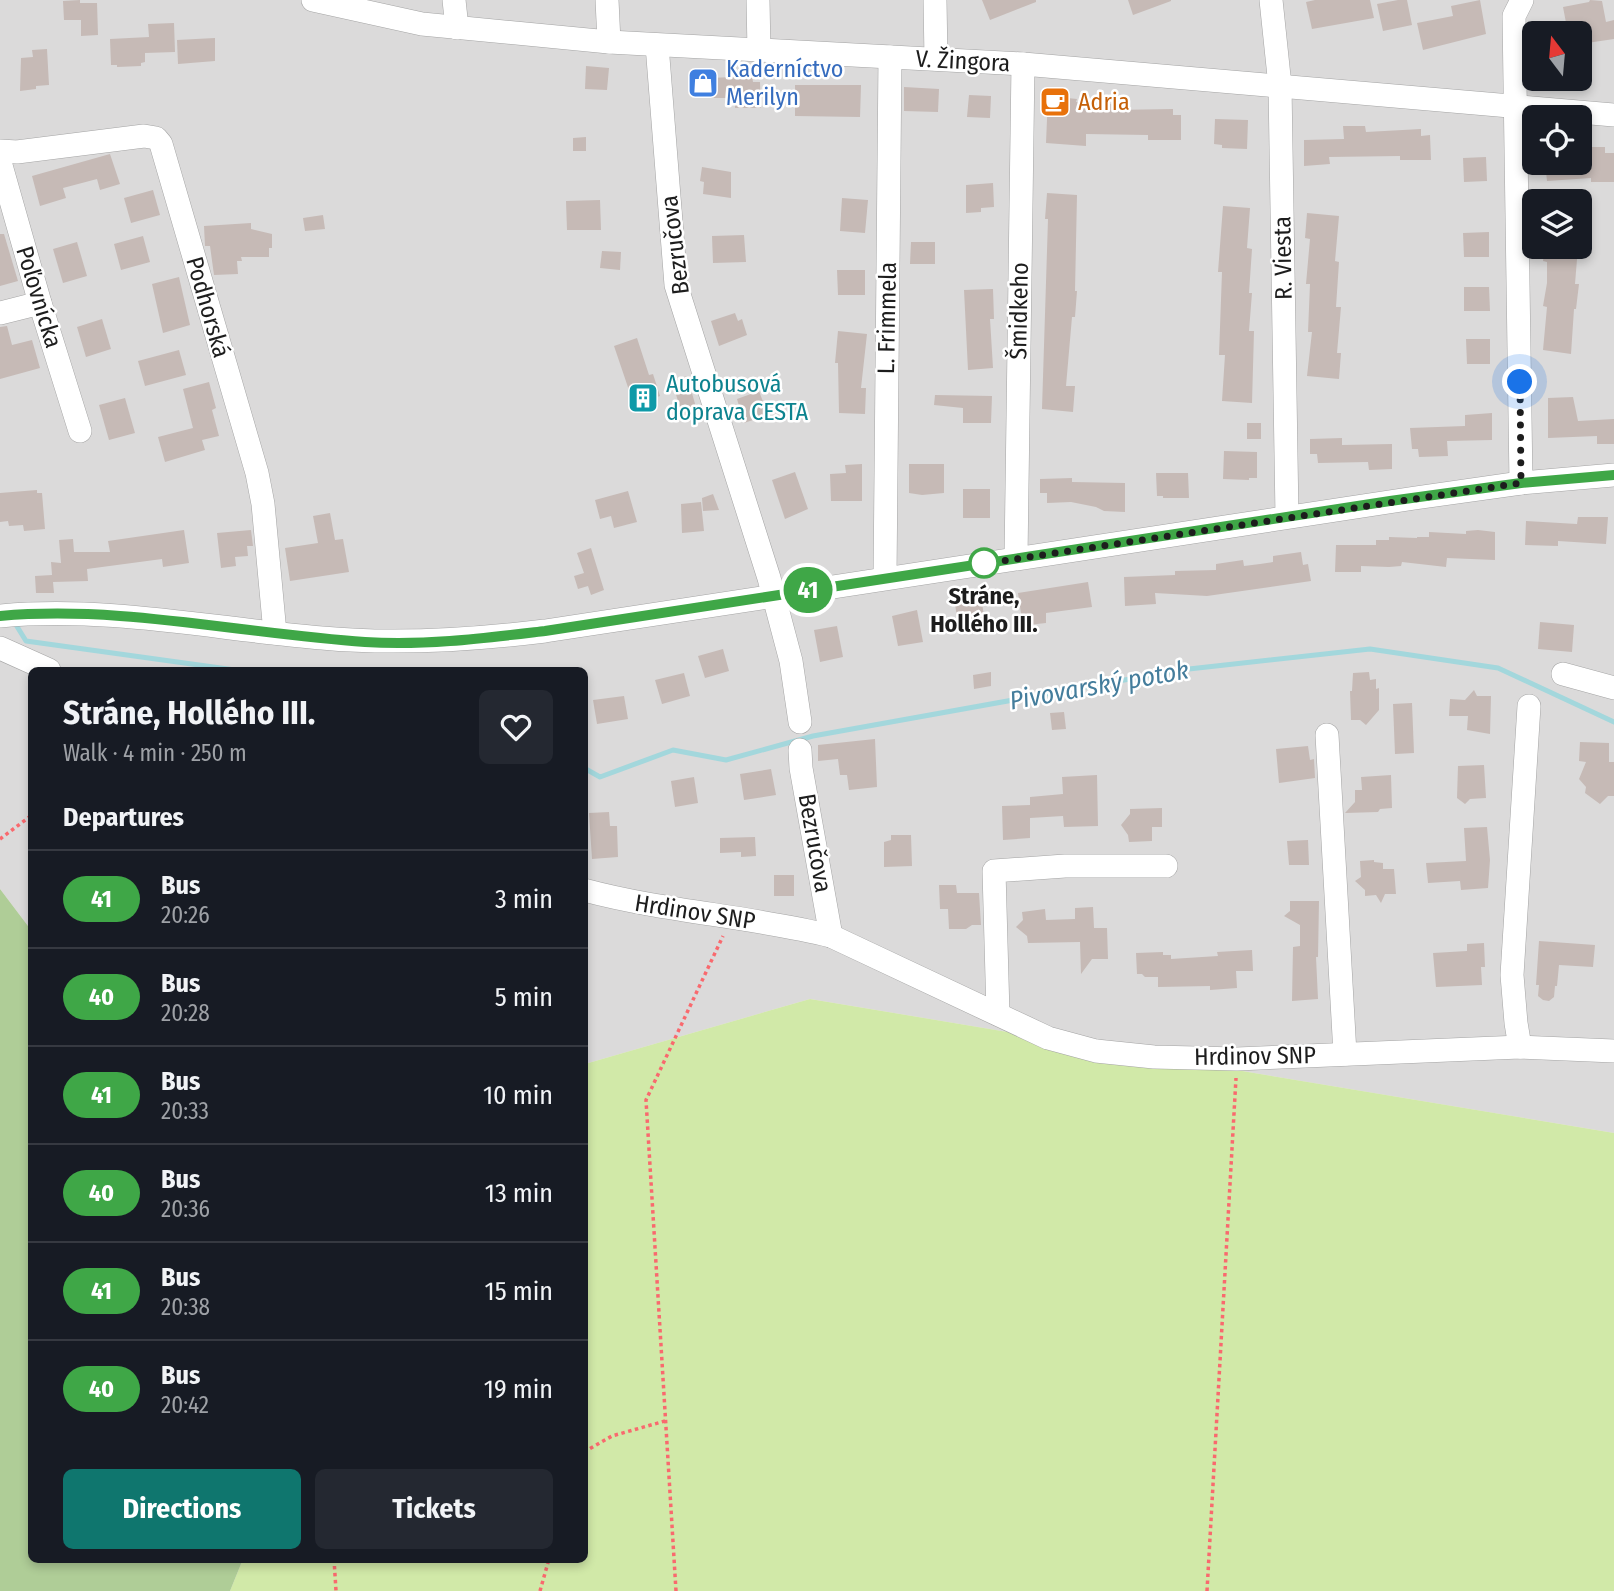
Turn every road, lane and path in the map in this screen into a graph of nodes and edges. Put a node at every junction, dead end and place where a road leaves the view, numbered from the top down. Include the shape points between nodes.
1 (313, 0) edge
2 (454, 0) edge
3 (607, 0) edge
4 (758, 0) edge
5 (935, 0) edge
6 (1271, 0) edge
7 (1522, 0) edge
8 (457, 28) junction
9 (609, 42) junction
10 (657, 45) junction
11 (759, 51) junction
12 (890, 57) junction
13 (936, 59) junction
14 (1023, 64) junction
15 (1280, 86) junction
16 (1515, 107) junction
17 (1614, 115) edge
18 (0, 151) edge
19 (0, 162) edge
20 (40, 303) junction
21 (0, 313) edge
22 (80, 431) dead end
23 (1614, 475) edge
24 (1521, 483) junction
25 (1287, 516) junction
26 (1016, 558) junction
27 (885, 579) junction
28 (773, 596) junction
29 (10, 615) edge
30 (275, 633) junction
31 (0, 648) edge
32 (42, 667) edge
33 (1563, 674) dead end
34 (1614, 688) edge
35 (1530, 706) dead end
36 (800, 722) dead end
37 (1327, 735) dead end
38 (800, 750) dead end
39 (28, 818) edge
40 (0, 839) edge
41 (1166, 866) dead end
42 (588, 891) edge
43 (732, 918) junction
44 (831, 936) junction
45 (998, 1014) junction
46 (1520, 1047) junction
47 (1614, 1051) edge
48 (1345, 1054) junction
49 (1237, 1059) junction
50 (665, 1421) junction
51 (588, 1450) edge
52 (334, 1563) edge
53 (548, 1563) edge
54 (336, 1591) edge
55 (540, 1591) edge
56 (676, 1591) edge
57 (1207, 1591) edge

1 - 8 street, V. Žingora
2 - 8 street
3 - 9 street
4 - 11 street
5 - 13 street
6 - 15 street, R. Viesta
7 - 16 street via 1514,16
8 - 9 street, V. Žingora
9 - 10 street, V. Žingora
10 - 11 street, V. Žingora
10 - 28 street, Bezručova via 676,285
11 - 12 street, V. Žingora
12 - 13 street, V. Žingora
12 - 27 street, L. Frimmela
13 - 14 street, V. Žingora
14 - 15 street, V. Žingora
14 - 26 street, Šmidkeho
15 - 16 street, V. Žingora
15 - 25 street, R. Viesta
16 - 17 street, V. Žingora
16 - 24 street
18 - 30 street, Podhorská via 144,136 161,144 257,472
19 - 20 street, Poľovnícka
20 - 21 street
20 - 22 street, Poľovnícka
23 - 24 street
24 - 25 street
25 - 26 street
26 - 27 street
27 - 28 street
28 - 30 street via 484,638 369,642
28 - 36 street, Bezručova via 791,661
29 - 30 street via 86,613
31 - 32 street
33 - 34 street
35 - 46 street via 1512,975
37 - 48 street
38 - 44 street, Bezručova
39 - 40 path
41 - 45 street via 994,871
42 - 43 street, Hrdinov SNP
43 - 44 street, Hrdinov SNP
43 - 50 path via 646,1100
44 - 45 street, Hrdinov SNP
45 - 49 street, Hrdinov SNP via 1048,1038 1096,1051
46 - 47 street, Hrdinov SNP
46 - 48 street, Hrdinov SNP
48 - 49 street, Hrdinov SNP
49 - 57 path
50 - 51 path via 612,1436
50 - 56 path
52 - 54 path
53 - 55 path

